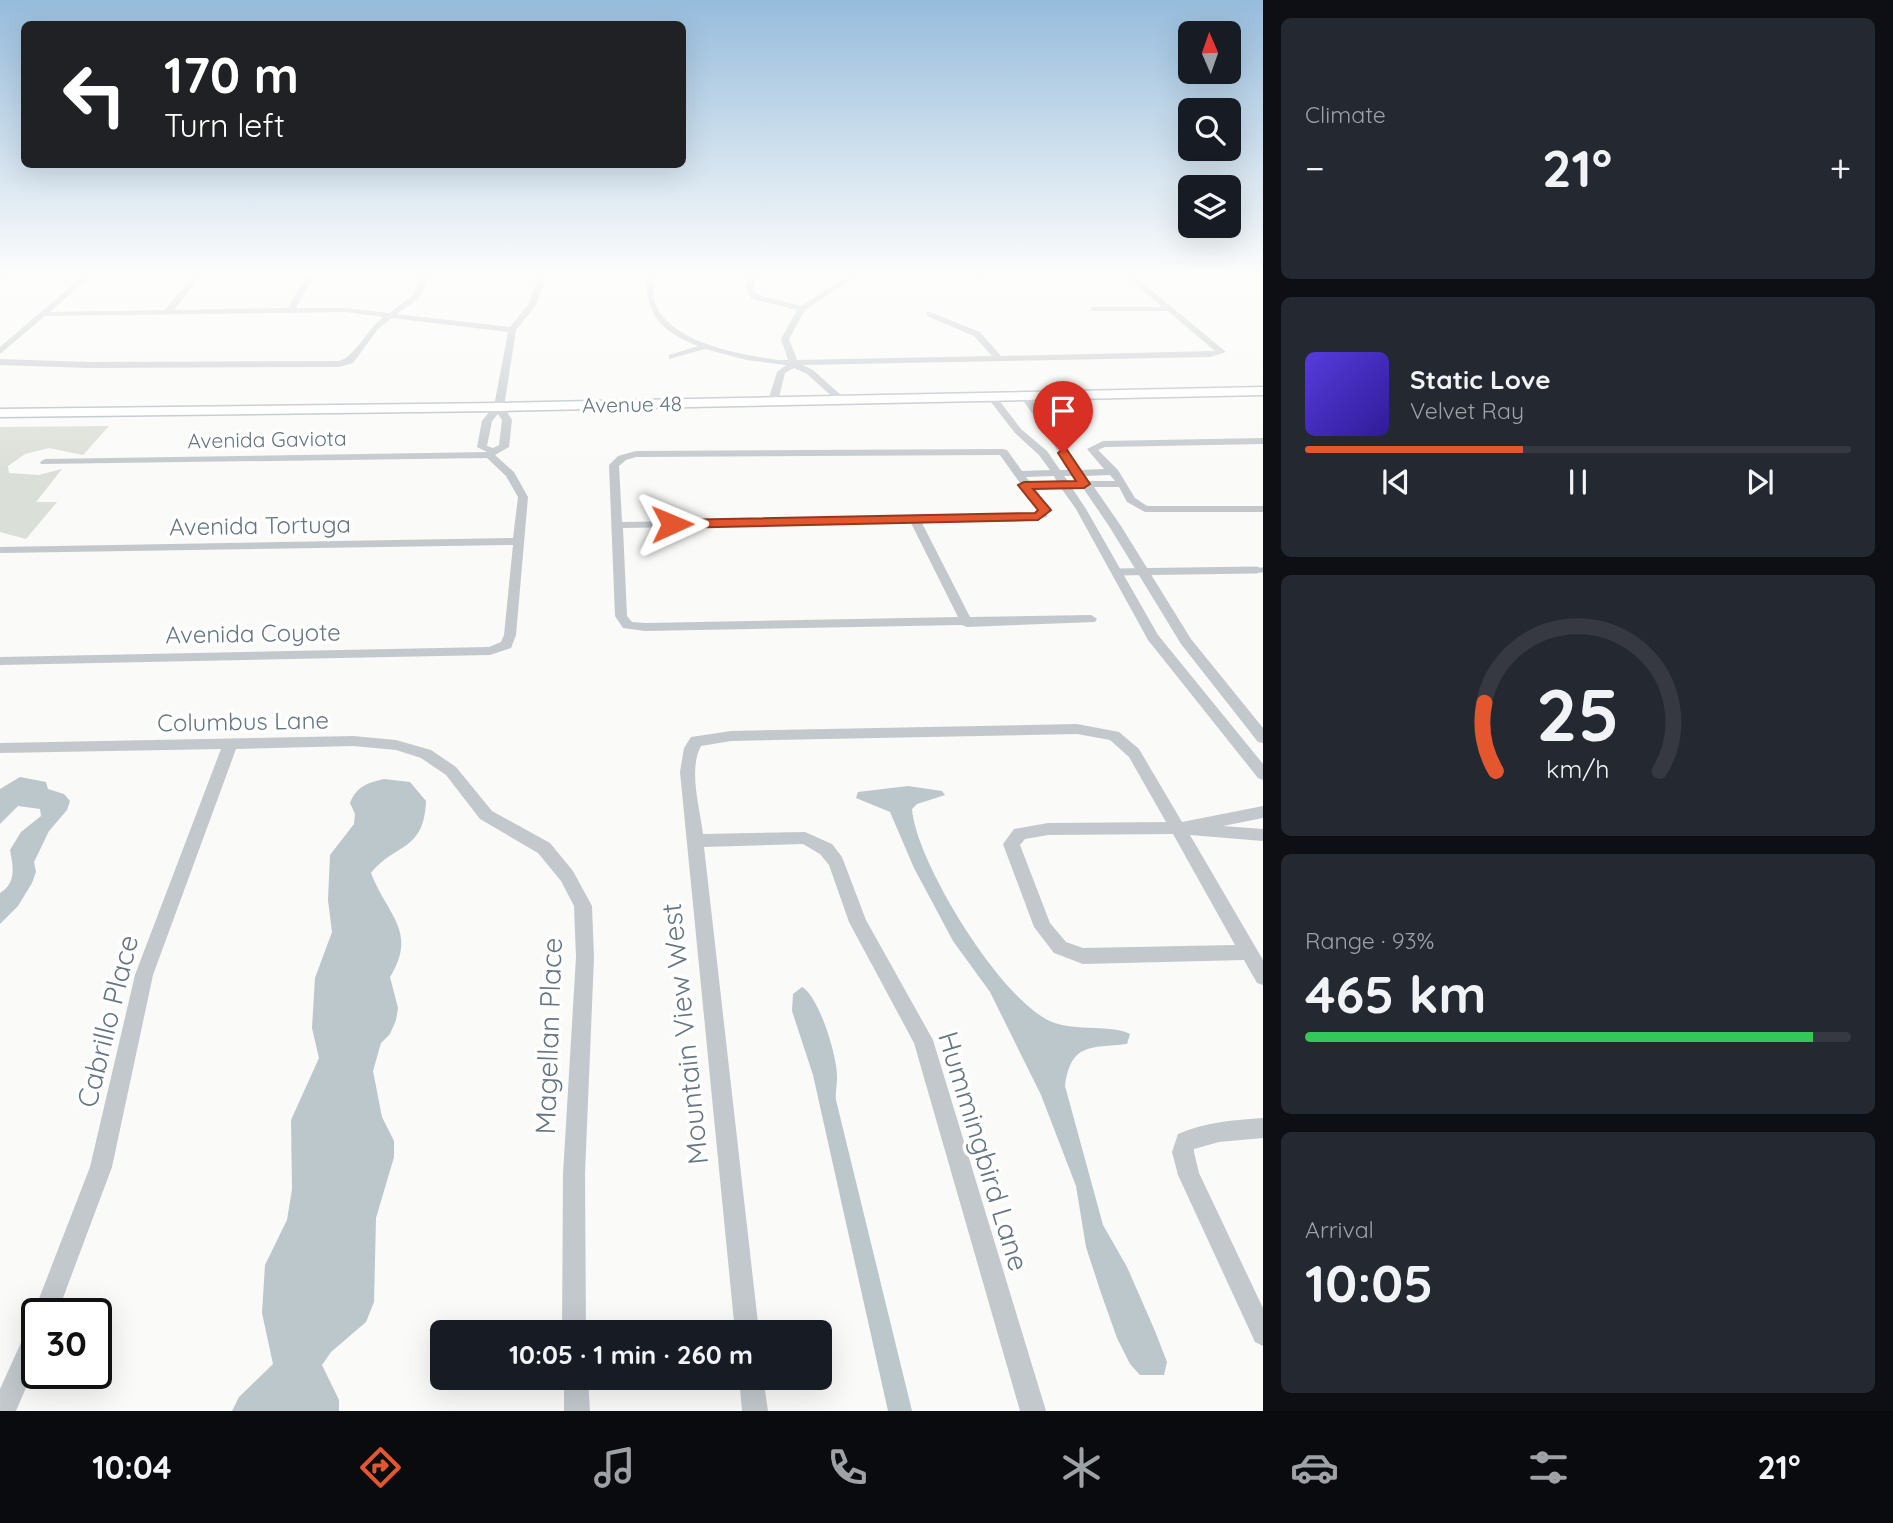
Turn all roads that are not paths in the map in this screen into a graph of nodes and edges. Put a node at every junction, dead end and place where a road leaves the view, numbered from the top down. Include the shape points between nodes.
1 (365, 341) edge
2 (511, 341) edge
3 (696, 341) edge
4 (786, 341) edge
5 (983, 341) edge
6 (1208, 341) edge
7 (705, 346) junction
8 (672, 357) dead end
9 (999, 358) junction
10 (0, 362) edge
11 (794, 364) junction
12 (1263, 391) edge
13 (1025, 396) junction
14 (992, 397) junction
15 (840, 399) junction
16 (773, 401) junction
17 (499, 407) junction
18 (0, 413) edge
19 (1263, 442) edge
20 (491, 453) junction
21 (1043, 453) junction
22 (1063, 453) junction
23 (45, 462) dead end
24 (1114, 472) junction
25 (1056, 473) junction
26 (1076, 473) junction
27 (1017, 474) junction
28 (1084, 484) junction
29 (1124, 484) junction
30 (1024, 485) junction
31 (1064, 485) junction
32 (1263, 509) edge
33 (915, 518) junction
34 (618, 525) junction
35 (520, 541) junction
36 (0, 550) edge
37 (1263, 570) edge
38 (1116, 572) junction
39 (1144, 573) junction
40 (1091, 619) dead end
41 (967, 623) junction
42 (0, 661) edge
43 (1263, 738) edge
44 (230, 744) junction
45 (0, 748) edge
46 (1263, 774) edge
47 (467, 795) joint
48 (1263, 812) edge
49 (1175, 828) junction
50 (1263, 835) edge
51 (696, 841) junction
52 (1248, 952) junction
53 (1263, 976) edge
54 (1263, 1128) edge
55 (51, 1298) edge
56 (574, 1320) edge
57 (746, 1320) edge
58 (1263, 1334) edge
59 (21, 1370) edge
60 (576, 1390) edge
61 (753, 1390) edge
62 (3, 1411) edge
63 (577, 1411) edge
64 (755, 1411) edge
65 (1034, 1411) edge

1 - 10 street via 350,361 340,364
2 - 17 street
3 - 7 street
4 - 11 street
5 - 9 street
6 - 9 street via 1222,352
7 - 8 street
7 - 11 street via 730,355
9 - 11 street
11 - 15 street
11 - 16 street via 781,372
12 - 13 main road, Avenue 48
13 - 14 main road, Avenue 48
13 - 22 street
14 - 15 main road, Avenue 48
14 - 21 street via 1018,431
15 - 16 main road, Avenue 48
16 - 17 main road, Avenue 48
17 - 18 main road, Avenue 48
17 - 20 street via 487,421 482,447
17 - 20 street via 507,420 504,447
19 - 24 street via 1094,447 1093,452
20 - 23 street, Avenida Gaviota
20 - 35 street via 523,497
21 - 22 street
21 - 25 street
22 - 26 street
24 - 26 street
24 - 29 street
25 - 26 street
25 - 27 street
25 - 31 street
26 - 28 street
27 - 30 street
27 - 34 street via 1006,454 986,450 636,454 622,457 614,465
28 - 29 street
28 - 31 street
28 - 39 street
29 - 32 street via 1130,500 1154,510
30 - 31 street
30 - 33 street via 1043,507 1043,515
31 - 38 street
33 - 34 street
33 - 41 street
34 - 41 street via 621,616 628,625
35 - 36 street, Avenida Tortuga
35 - 42 street, Avenida Coyote via 510,635 506,645 490,651
37 - 39 lane
38 - 39 lane
38 - 46 street via 1153,637
39 - 43 street via 1186,641
40 - 41 street
44 - 45 street, Columbus Lane
44 - 47 street, Columbus Lane via 353,741 396,746 426,754 443,765
44 - 55 street, Cabrillo Place via 144,975 101,1167
47 - 56 street, Magellan Place via 486,815 544,848 583,906
48 - 49 street
49 - 50 street
49 - 51 street, Mountain View West via 1126,743 1096,730 705,737 696,741 688,759
49 - 52 street
49 - 52 street via 1030,830 1020,833 1011,844 1043,927 1060,948 1083,956
51 - 57 street, Mountain View West
51 - 65 street, Hummingbird Lane via 805,838 827,849 836,862 858,922 923,1040
52 - 53 street
54 - 58 street via 1185,1141 1183,1152 1189,1175
59 - 62 street
60 - 63 street
61 - 64 street

